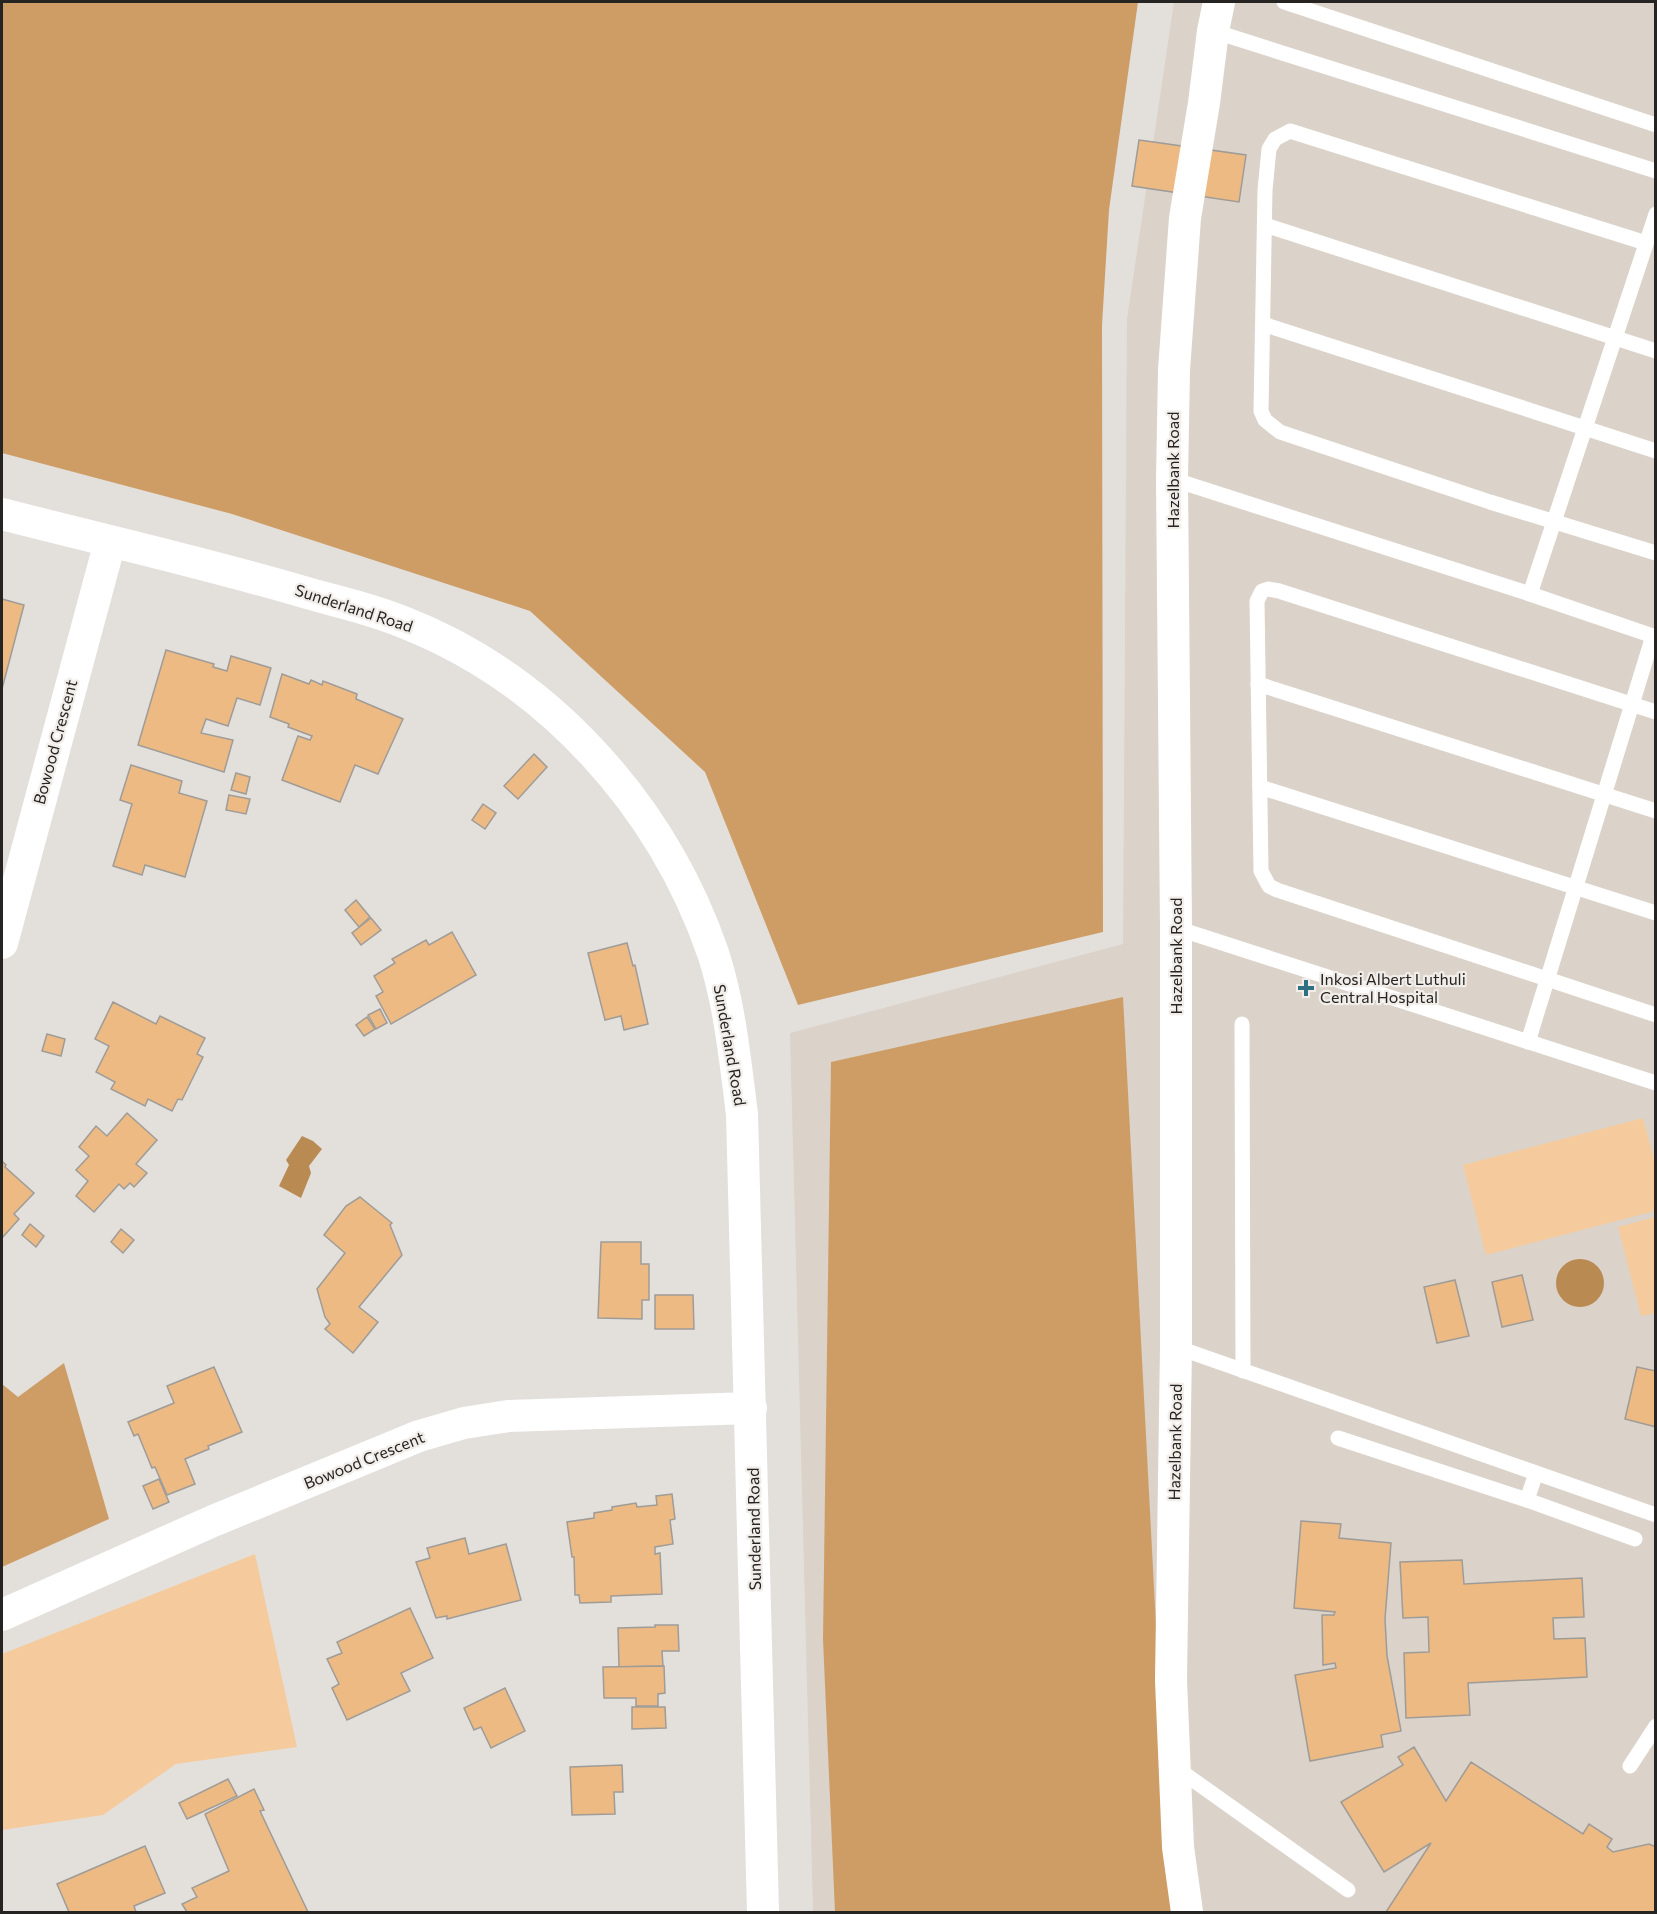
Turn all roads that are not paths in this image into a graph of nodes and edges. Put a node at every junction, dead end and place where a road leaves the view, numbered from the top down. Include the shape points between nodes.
1 (1284, 2) edge
2 (1216, 16) edge
3 (1656, 125) edge
4 (1656, 171) edge
5 (1656, 214) edge
6 (1265, 225) junction
7 (1646, 243) junction
8 (1263, 324) junction
9 (1615, 337) junction
10 (1656, 351) edge
11 (1585, 428) junction
12 (1656, 451) edge
13 (1172, 478) junction
14 (2, 514) edge
15 (1554, 521) junction
16 (110, 542) junction
17 (1656, 553) edge
18 (1530, 594) junction
19 (1654, 637) edge
20 (1258, 684) junction
21 (1632, 705) junction
22 (1656, 712) edge
23 (1260, 787) junction
24 (1604, 795) junction
25 (1656, 811) edge
26 (1576, 886) junction
27 (1656, 913) edge
28 (1176, 928) junction
29 (2, 943) edge
30 (1547, 980) junction
31 (1656, 1015) edge
32 (1242, 1024) dead end
33 (1528, 1042) junction
34 (1656, 1083) edge
35 (1176, 1347) junction
36 (1243, 1371) junction
37 (751, 1408) junction
38 (1338, 1438) dead end
39 (1536, 1473) junction
40 (1527, 1500) junction
41 (1656, 1515) edge
42 (1635, 1539) dead end
43 (2, 1615) edge
44 (1656, 1726) edge
45 (1630, 1766) dead end
46 (1175, 1767) junction
47 (1348, 1890) dead end
48 (763, 1912) edge
49 (1187, 1912) edge

1 - 3 lane
2 - 4 lane
2 - 13 street, Hazelbank Road via 1185,218 1174,370
5 - 7 lane
6 - 7 lane via 1269,149 1275,139 1290,131
6 - 8 lane
6 - 9 lane
7 - 9 lane
8 - 11 lane
8 - 15 lane via 1261,411 1265,420 1280,432
9 - 10 lane
9 - 11 lane
11 - 12 lane
11 - 15 lane
13 - 18 lane
13 - 28 street, Hazelbank Road
14 - 16 street, Sunderland Road
15 - 17 lane
15 - 18 lane
16 - 29 street, Bowood Crescent
16 - 37 street, Sunderland Road via 239,573 402,621 458,647 561,720 611,771 651,825 684,883 713,954 729,1015 742,1114
18 - 19 lane
19 - 21 lane
20 - 21 lane via 1257,601 1262,591 1268,589
20 - 23 lane
20 - 24 lane
21 - 22 lane
21 - 24 lane
23 - 26 lane
23 - 30 lane via 1261,871 1269,886
24 - 25 lane
24 - 26 lane
26 - 27 lane
26 - 30 lane
28 - 33 lane
28 - 35 street, Hazelbank Road
30 - 31 lane
30 - 33 lane
32 - 36 lane
33 - 34 lane
35 - 36 lane
35 - 46 street, Hazelbank Road via 1171,1680
36 - 39 lane
37 - 43 street, Bowood Crescent via 508,1416 464,1423 419,1436 256,1503
37 - 48 street, Sunderland Road
38 - 40 lane
39 - 40 lane
39 - 41 lane
40 - 42 lane
44 - 45 lane
46 - 47 lane
46 - 49 street, Hazelbank Road via 1178,1847

